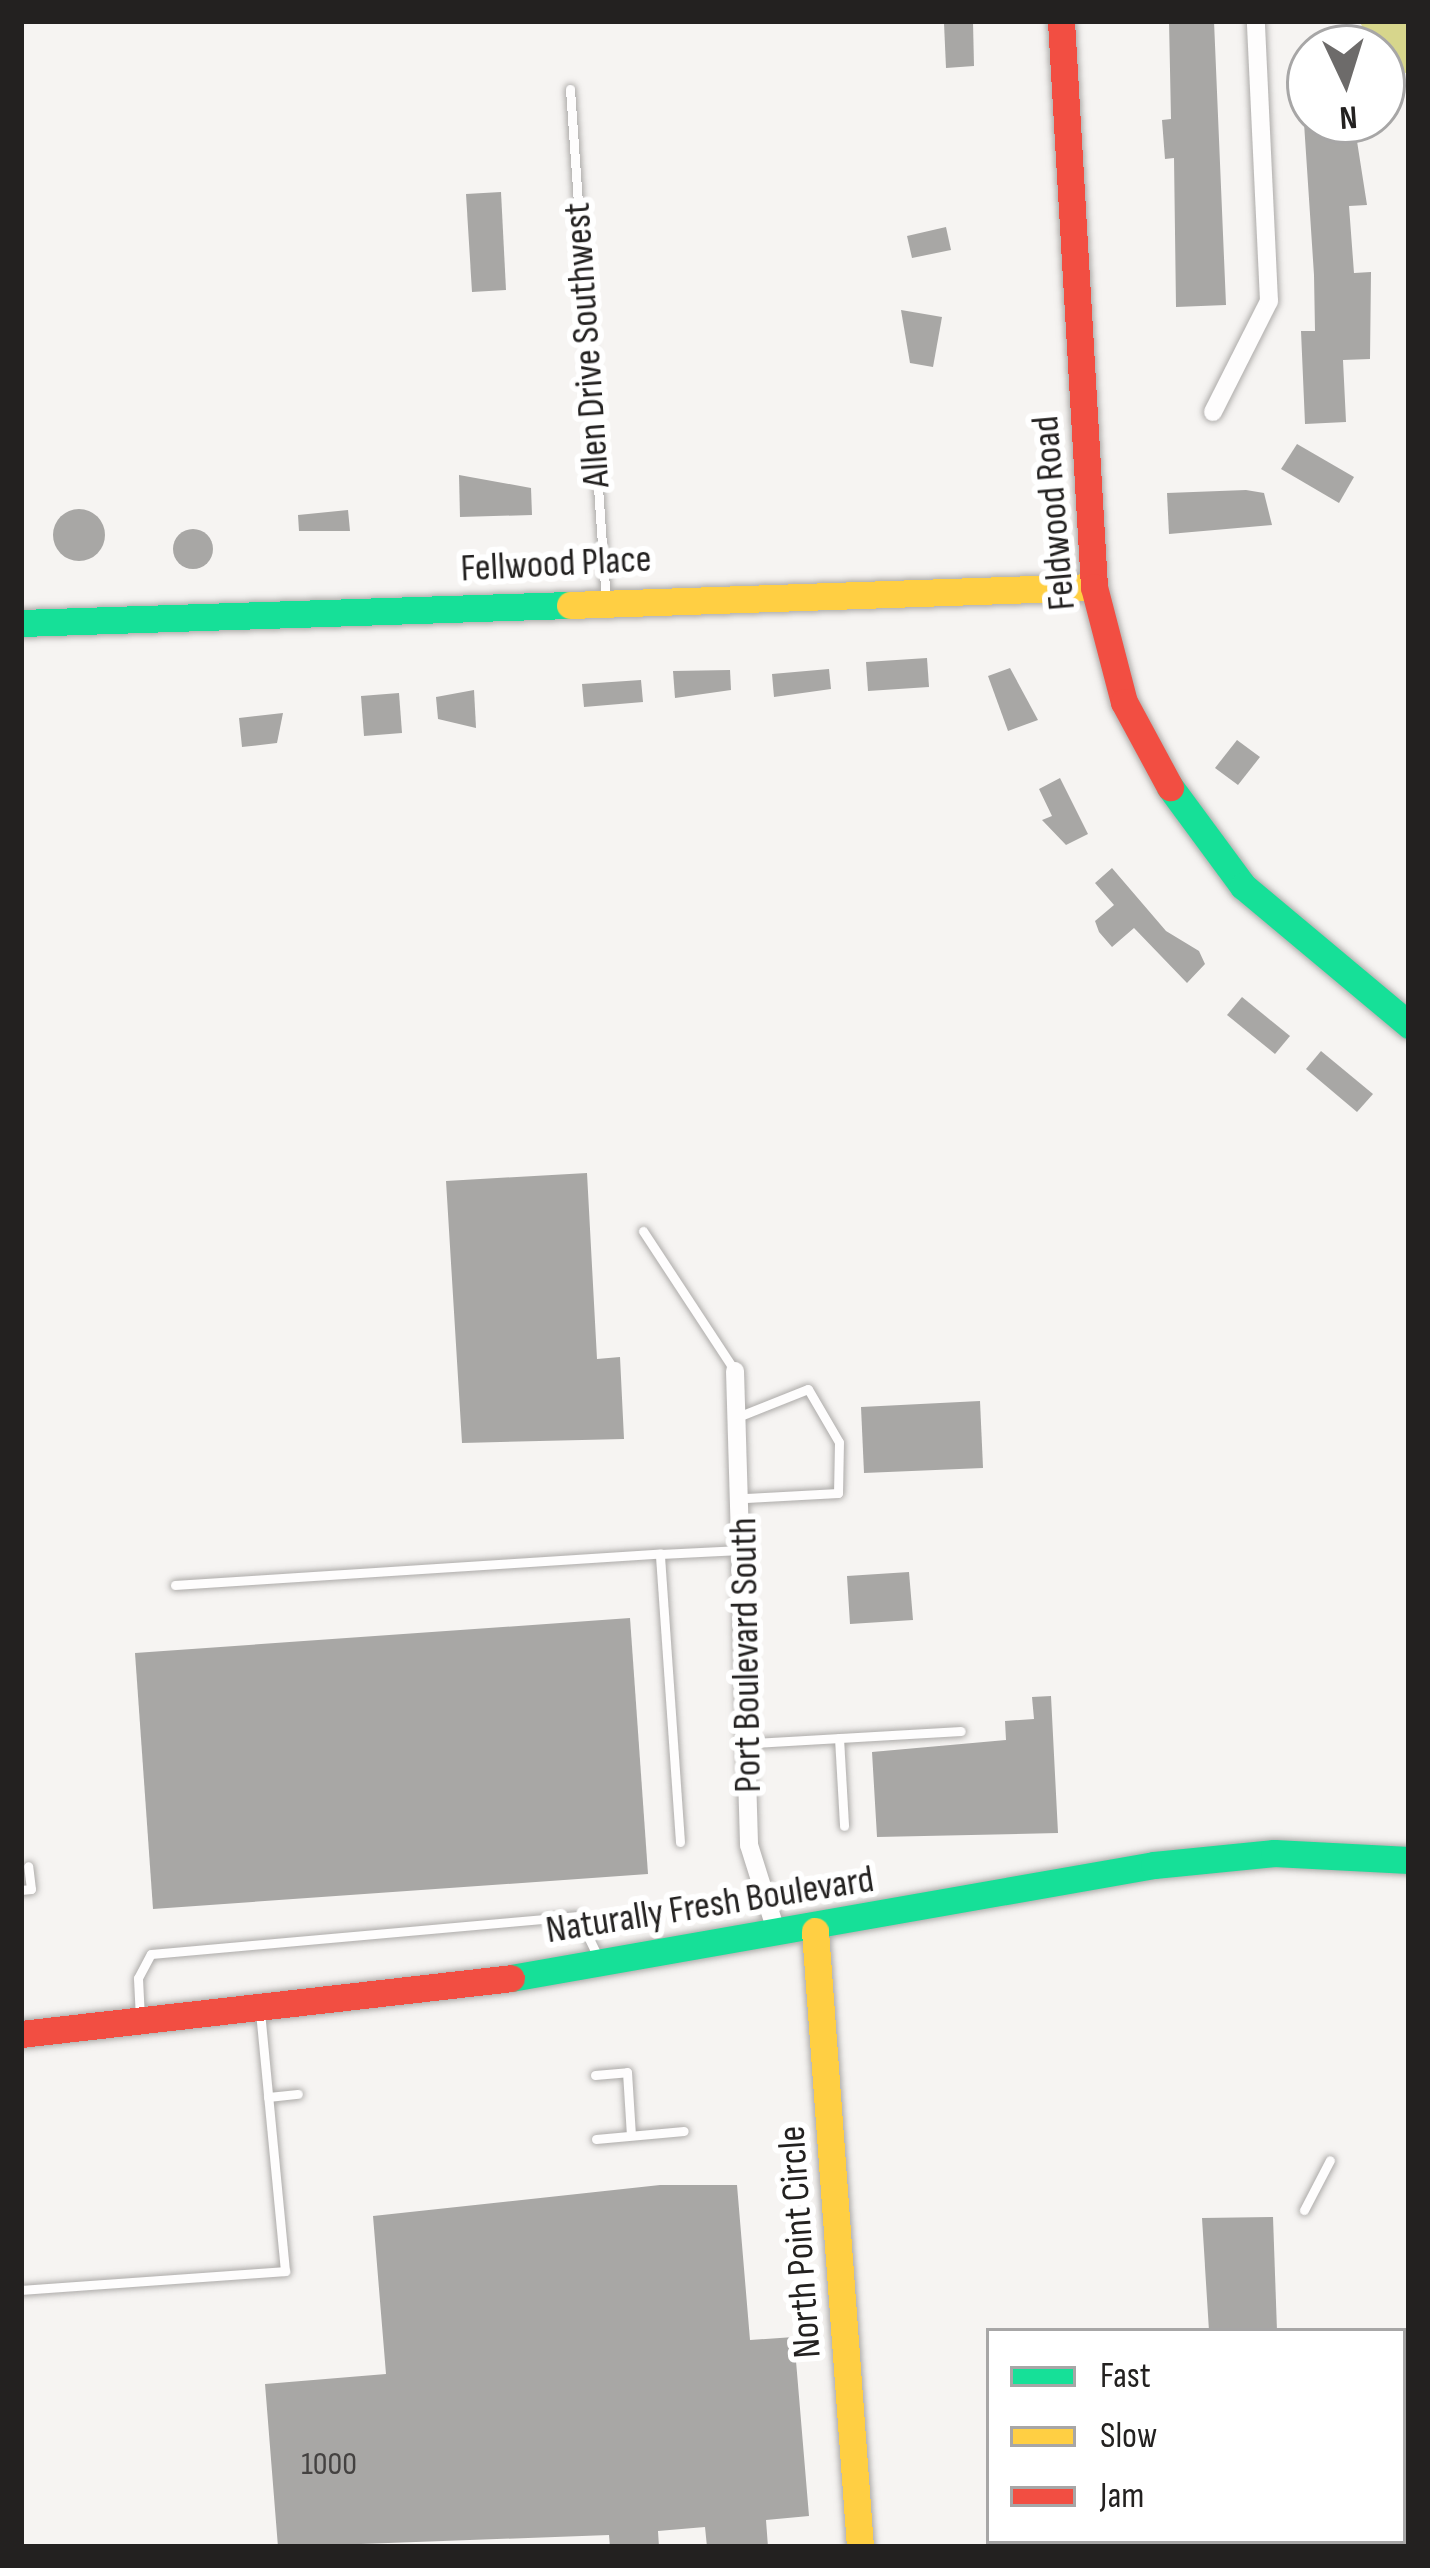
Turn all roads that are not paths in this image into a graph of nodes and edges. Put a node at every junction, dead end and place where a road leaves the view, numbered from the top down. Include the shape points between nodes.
1 (1061, 21) edge
2 (1256, 21) edge
3 (570, 89) dead end
4 (1213, 412) dead end
5 (1094, 587) junction
6 (606, 601) junction
7 (21, 623) edge
8 (1409, 1024) edge
9 (644, 1231) dead end
10 (735, 1371) joint
11 (740, 1416) junction
12 (746, 1498) junction
13 (746, 1550) junction
14 (660, 1554) junction
15 (175, 1586) dead end
16 (961, 1732) dead end
17 (839, 1738) junction
18 (754, 1743) junction
19 (844, 1826) dead end
20 (680, 1842) dead end
21 (1409, 1860) edge
22 (28, 1866) dead end
23 (21, 1890) edge
24 (815, 1931) junction
25 (777, 1934) junction
26 (599, 1962) junction
27 (260, 2007) junction
28 (140, 2018) junction
29 (21, 2034) edge
30 (595, 2075) dead end
31 (298, 2094) dead end
32 (268, 2097) junction
33 (684, 2131) dead end
34 (631, 2135) junction
35 (596, 2139) dead end
36 (1330, 2160) dead end
37 (1304, 2210) dead end
38 (21, 2290) edge
39 (860, 2547) edge

1 - 5 street, Feldwood Road
2 - 4 street via 1269,301
3 - 6 lane, Allen Drive Southwest
5 - 6 street, Fellwood Place
5 - 8 street, Feldwood Road via 1142,748 1190,824 1244,886
6 - 7 street, Fellwood Place
9 - 10 lane
10 - 11 street, Port Boulevard South
11 - 12 street, Port Boulevard South
11 - 12 lane via 808,1389 839,1442 838,1493
12 - 13 street, Port Boulevard South
13 - 14 lane
13 - 18 street, Port Boulevard South
14 - 15 lane
14 - 20 lane
16 - 17 lane
17 - 18 lane
17 - 19 lane
18 - 25 street, Port Boulevard South via 749,1844
21 - 24 street, Naturally Fresh Boulevard via 1274,1853 1154,1864
22 - 23 lane via 31,1888
24 - 25 street, Naturally Fresh Boulevard
24 - 39 street, North Point Circle via 817,2054
25 - 26 street, Naturally Fresh Boulevard
26 - 27 street, Naturally Fresh Boulevard
26 - 28 lane via 578,1916 151,1954 137,1978
27 - 28 street, Naturally Fresh Boulevard
27 - 32 lane
28 - 29 street, Naturally Fresh Boulevard
30 - 34 lane via 627,2072
31 - 32 lane
32 - 38 lane via 286,2271
33 - 34 lane
34 - 35 lane
36 - 37 lane

